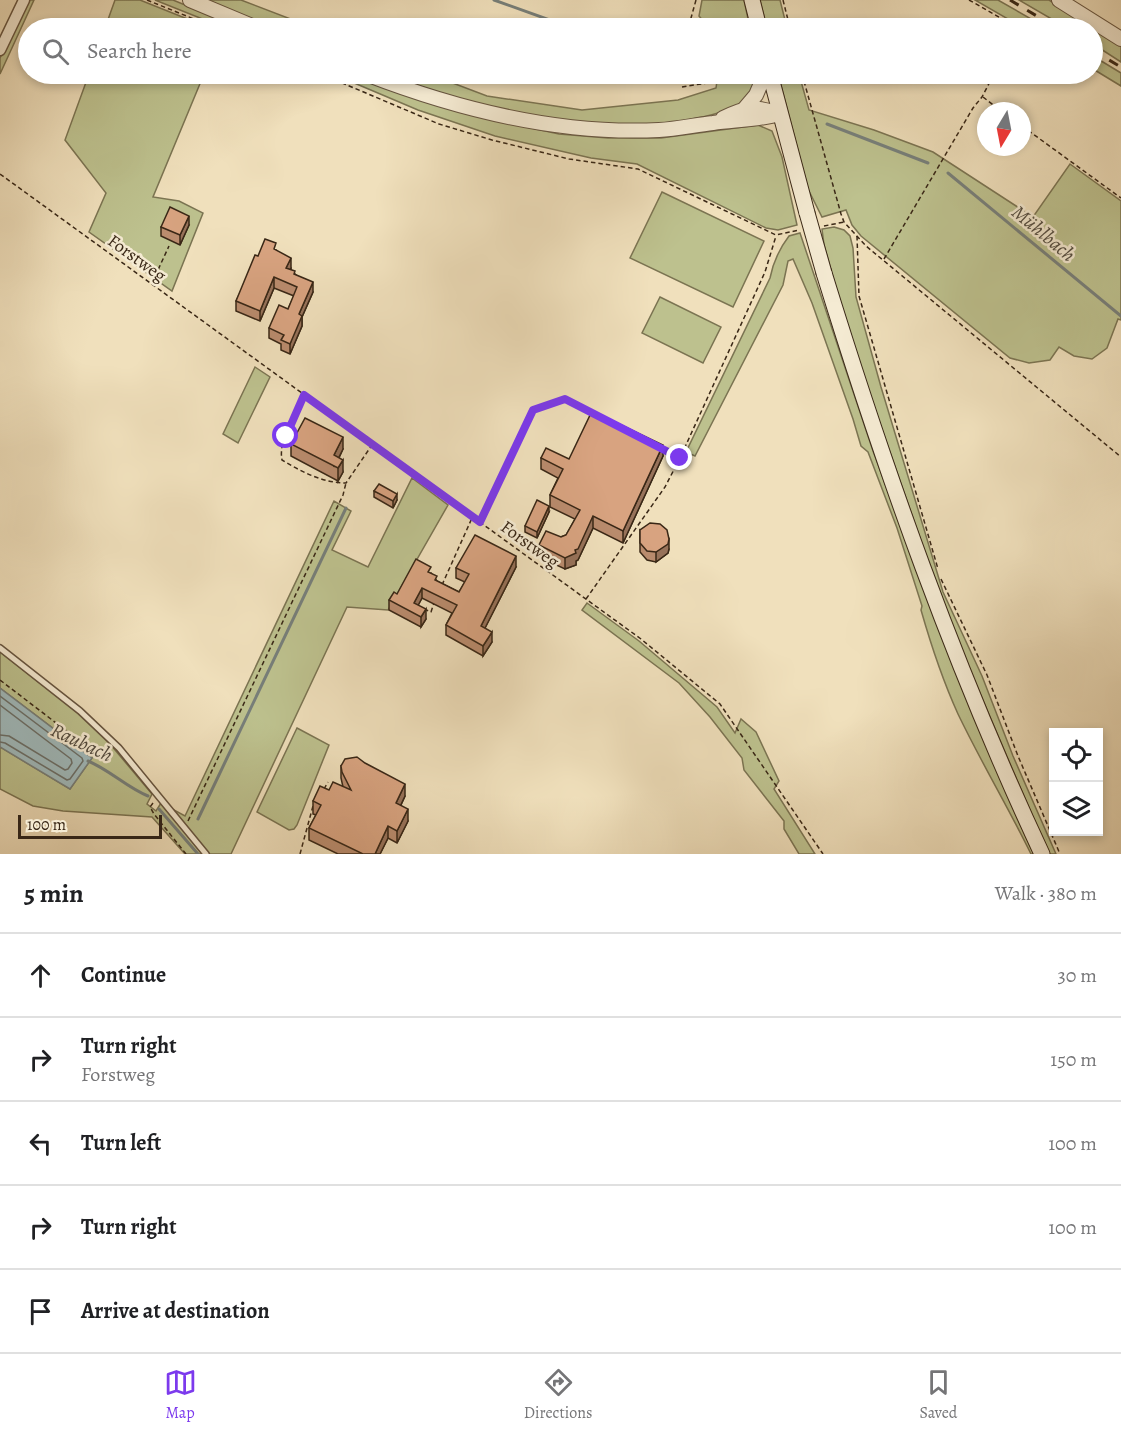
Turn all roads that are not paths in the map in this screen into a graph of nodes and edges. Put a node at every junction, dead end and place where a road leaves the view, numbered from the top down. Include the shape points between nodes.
1 (24, 0) edge
2 (190, 0) edge
3 (752, 0) edge
4 (1059, 0) edge
5 (233, 18) edge
6 (756, 18) edge
7 (1088, 18) edge
8 (1103, 28) edge
9 (1121, 39) edge
10 (0, 50) edge
11 (394, 84) edge
12 (761, 84) edge
13 (772, 84) edge
14 (746, 108) junction
15 (780, 114) junction
16 (713, 123) junction
17 (0, 648) edge
18 (206, 854) edge
19 (1042, 854) edge

1 - 10 street
2 - 5 street
3 - 6 main road
4 - 7 street
8 - 9 street
11 - 16 street via 493,114 561,127 659,130
12 - 14 street
13 - 15 main road
14 - 15 street
14 - 16 street
15 - 16 street
15 - 19 main road, bridge via 866,410 943,623
17 - 18 lane via 80,711 118,748

